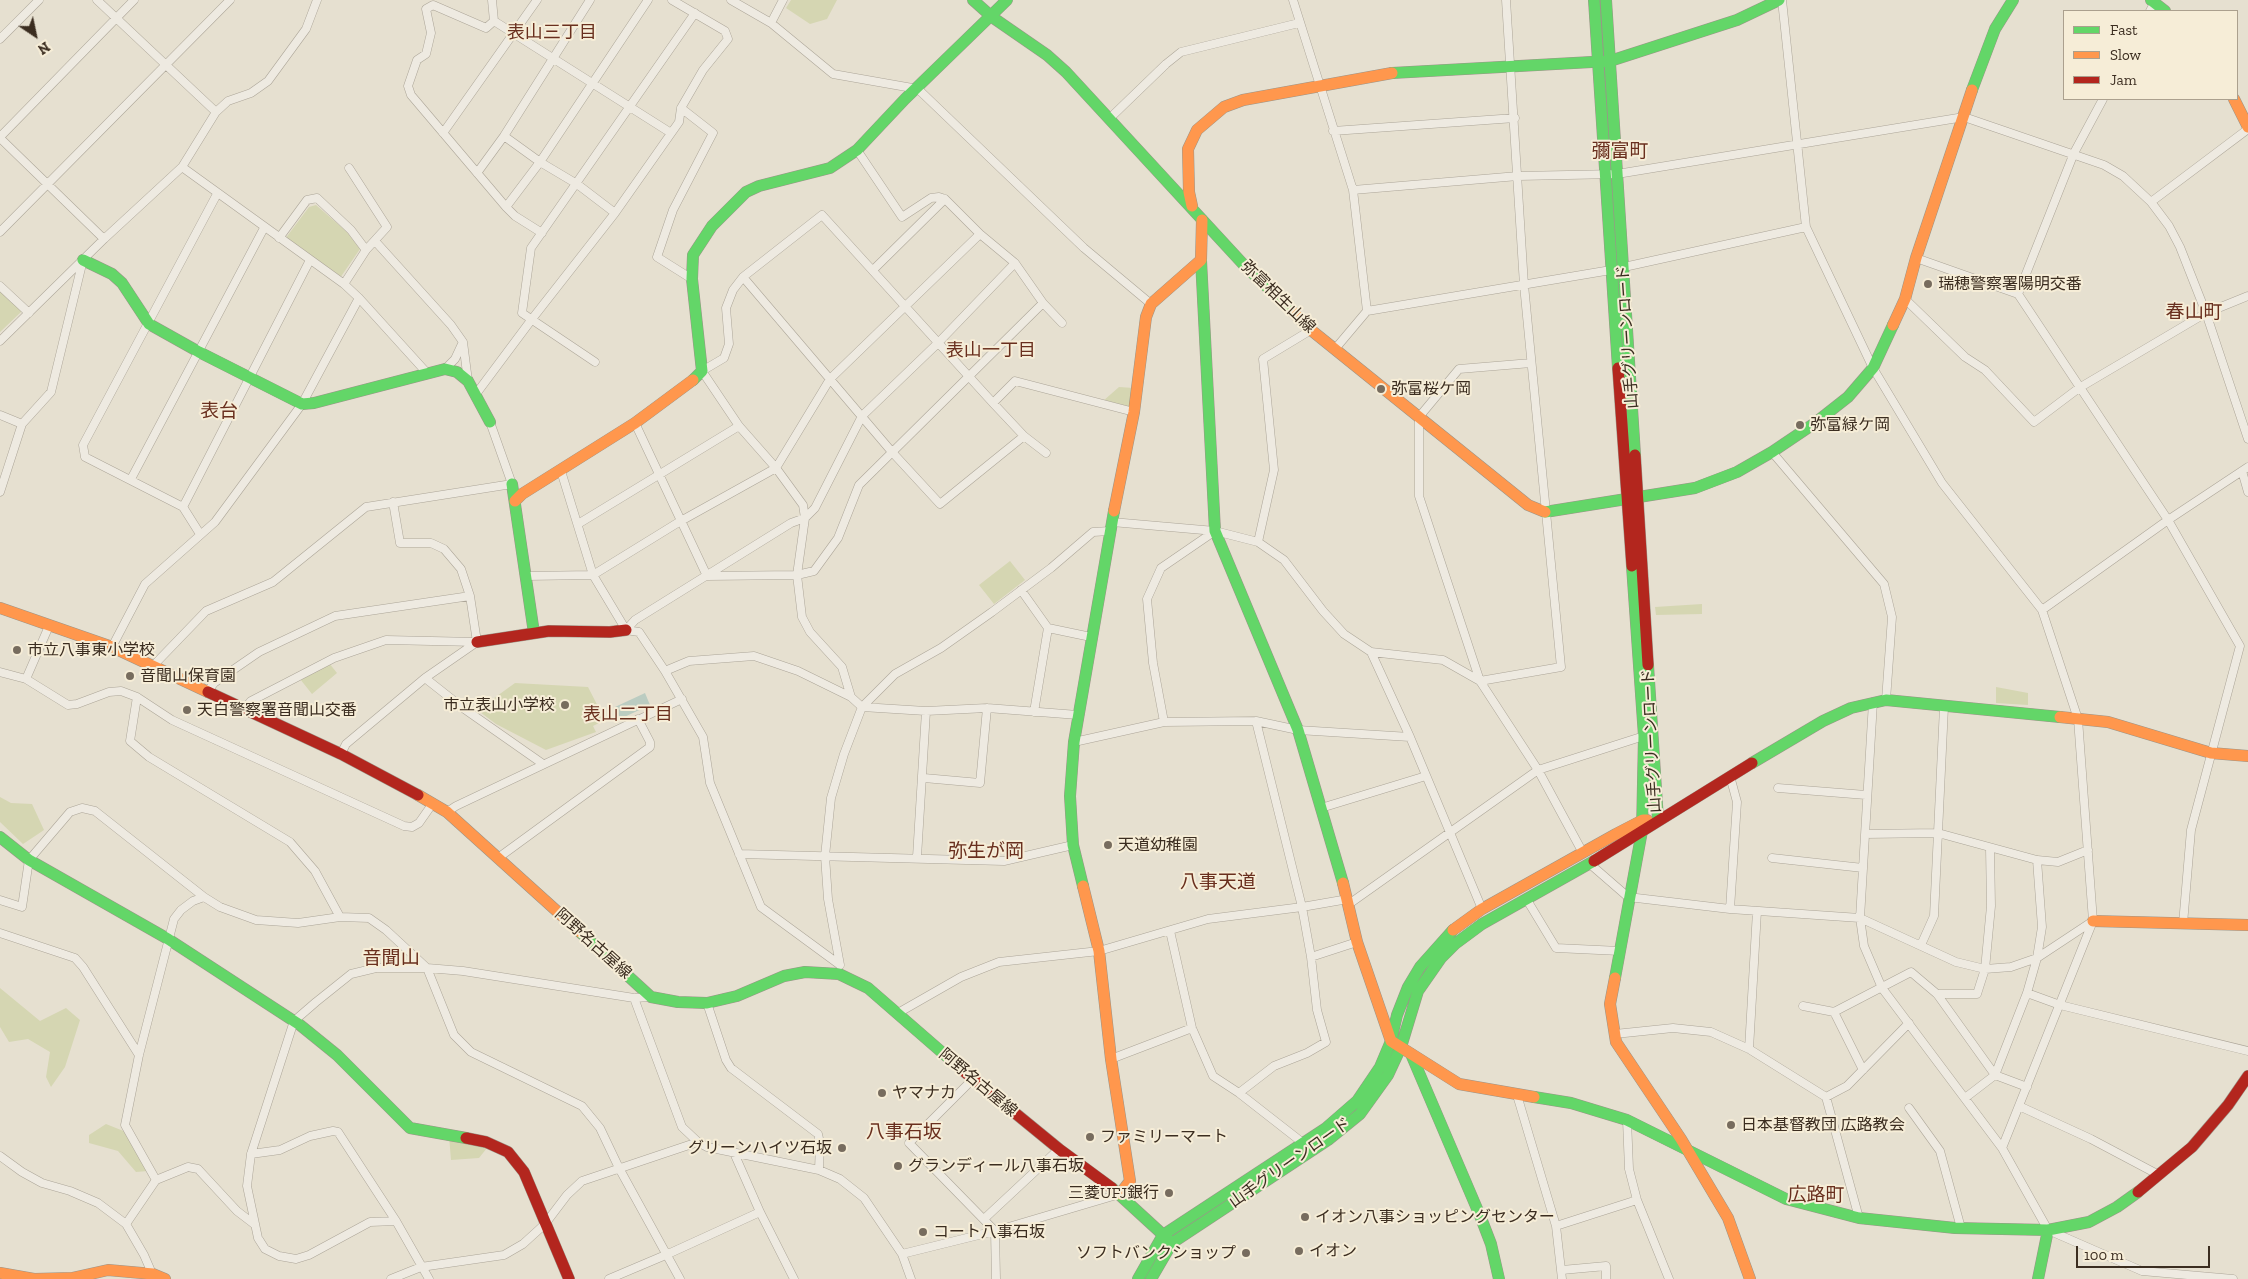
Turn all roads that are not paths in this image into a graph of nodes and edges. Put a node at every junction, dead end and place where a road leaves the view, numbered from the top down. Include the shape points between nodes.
1 (39, 0) edge
2 (97, 0) edge
3 (134, 0) edge
4 (230, 0) edge
5 (317, 0) edge
6 (492, 0) edge
7 (537, 0) edge
8 (590, 0) edge
9 (648, 0) edge
10 (672, 0) edge
11 (731, 0) edge
12 (783, 0) edge
13 (973, 0) edge
14 (1007, 0) edge
15 (1293, 0) edge
16 (1506, 0) edge
17 (1594, 0) edge
18 (1606, 0) edge
19 (1781, 0) edge
20 (2013, 0) edge
21 (2153, 3) edge
22 (2164, 10) edge
23 (695, 14) junction
24 (992, 17) junction
25 (117, 18) junction
26 (494, 21) junction
27 (771, 23) junction
28 (1299, 23) junction
29 (515, 34) junction
30 (0, 38) edge
31 (552, 58) junction
32 (1610, 61) junction
33 (1598, 63) junction
34 (166, 66) junction
35 (1512, 67) junction
36 (591, 83) junction
37 (1321, 86) junction
38 (918, 88) junction
39 (2102, 100) edge
40 (2234, 100) edge
41 (630, 107) junction
42 (682, 108) junction
43 (216, 112) junction
44 (1964, 117) junction
45 (1514, 118) junction
46 (1109, 119) junction
47 (2248, 128) edge
48 (1333, 131) junction
49 (443, 133) junction
50 (671, 134) junction
51 (504, 136) junction
52 (0, 137) edge
53 (1797, 143) junction
54 (858, 150) junction
55 (2074, 153) junction
56 (540, 162) junction
57 (182, 167) junction
58 (349, 168) dead end
59 (477, 173) junction
60 (1617, 174) junction
61 (1604, 175) junction
62 (1518, 176) junction
63 (46, 183) junction
64 (577, 184) junction
65 (1353, 190) junction
66 (217, 194) junction
67 (945, 199) junction
68 (2152, 202) junction
69 (506, 207) junction
70 (1192, 207) junction
71 (615, 213) junction
72 (1202, 220) junction
73 (1806, 227) junction
74 (264, 228) junction
75 (0, 232) edge
76 (542, 233) junction
77 (980, 234) junction
78 (279, 238) junction
79 (104, 239) junction
80 (375, 240) junction
81 (366, 250) junction
82 (1916, 258) junction
83 (84, 260) junction
84 (310, 260) junction
85 (1201, 260) junction
86 (1015, 263) junction
87 (1624, 267) junction
88 (873, 270) junction
89 (1611, 270) junction
90 (743, 278) junction
91 (692, 279) junction
92 (344, 284) junction
93 (1524, 285) junction
94 (0, 286) edge
95 (2018, 294) junction
96 (2248, 296) edge
97 (359, 298) junction
98 (1905, 300) junction
99 (1043, 303) junction
100 (1151, 304) junction
101 (905, 306) junction
102 (1368, 311) junction
103 (29, 313) junction
104 (2206, 313) junction
105 (532, 319) junction
106 (1062, 322) dead end
107 (149, 324) junction
108 (1311, 330) junction
109 (0, 341) edge
110 (463, 342) junction
111 (938, 343) junction
112 (1335, 349) junction
113 (198, 352) junction
114 (595, 362) dead end
115 (1531, 363) junction
116 (1873, 368) junction
117 (445, 369) junction
118 (702, 371) junction
119 (427, 373) junction
120 (969, 377) junction
121 (249, 378) junction
122 (830, 379) junction
123 (468, 381) junction
124 (2079, 388) junction
125 (476, 394) junction
126 (992, 403) junction
127 (302, 404) junction
128 (1134, 412) junction
129 (0, 415) edge
130 (862, 416) junction
131 (1419, 417) junction
132 (490, 422) joint
133 (635, 423) junction
134 (22, 424) junction
135 (739, 426) junction
136 (1024, 436) junction
137 (2248, 439) edge
138 (892, 452) junction
139 (1772, 452) junction
140 (1046, 453) dead end
141 (776, 468) junction
142 (2245, 469) edge
143 (561, 471) junction
144 (659, 473) junction
145 (131, 480) junction
146 (512, 484) junction
147 (0, 492) edge
148 (2248, 492) edge
149 (1632, 497) junction
150 (515, 501) junction
151 (393, 502) junction
152 (183, 507) junction
153 (1546, 513) junction
154 (805, 518) junction
155 (2168, 520) junction
156 (681, 521) junction
157 (578, 524) junction
158 (1111, 527) junction
159 (1215, 531) junction
160 (200, 534) junction
161 (1258, 542) junction
162 (593, 575) junction
163 (797, 575) junction
164 (526, 576) junction
165 (707, 576) junction
166 (1021, 590) junction
167 (470, 596) junction
168 (0, 608) edge
169 (2042, 610) junction
170 (49, 626) junction
171 (1048, 628) junction
172 (626, 630) junction
173 (534, 633) junction
174 (1091, 637) junction
175 (477, 642) junction
176 (2248, 642) edge
177 (2240, 646) junction
178 (112, 647) junction
179 (1371, 652) junction
180 (152, 666) junction
181 (665, 670) junction
182 (0, 672) edge
183 (425, 678) junction
184 (26, 679) junction
185 (1480, 681) junction
186 (208, 691) junction
187 (137, 697) junction
188 (851, 697) junction
189 (682, 699) junction
190 (1886, 700) junction
191 (1873, 702) junction
192 (862, 707) junction
193 (1944, 707) junction
194 (987, 708) junction
195 (244, 709) junction
196 (926, 711) junction
197 (1034, 712) junction
198 (1078, 715) junction
199 (2078, 719) junction
200 (638, 720) junction
201 (1256, 721) junction
202 (1164, 722) junction
203 (1298, 730) junction
204 (1644, 736) junction
205 (1410, 738) junction
206 (1074, 742) junction
207 (2211, 753) junction
208 (342, 754) junction
209 (2248, 756) edge
210 (543, 764) junction
211 (1538, 770) junction
212 (1426, 776) junction
213 (1730, 776) junction
214 (924, 778) junction
215 (1778, 788) dead end
216 (1866, 795) junction
217 (433, 803) junction
218 (1321, 808) junction
219 (447, 812) junction
220 (1658, 820) junction
221 (1642, 826) junction
222 (1449, 833) junction
223 (1938, 833) junction
224 (1865, 834) junction
225 (0, 837) edge
226 (1072, 846) junction
227 (1990, 848) junction
228 (2088, 850) junction
229 (1583, 853) junction
230 (739, 854) junction
231 (825, 856) junction
232 (498, 858) junction
233 (917, 858) junction
234 (1772, 858) dead end
235 (30, 860) junction
236 (2037, 860) junction
237 (1590, 864) junction
238 (1863, 868) junction
239 (204, 897) junction
240 (1628, 897) junction
241 (0, 900) edge
242 (1526, 900) junction
243 (1349, 901) junction
244 (1302, 907) junction
245 (1730, 909) junction
246 (1482, 910) junction
247 (1757, 911) junction
248 (340, 917) junction
249 (1860, 918) junction
250 (2093, 920) junction
251 (2183, 924) junction
252 (2248, 925) edge
253 (1, 932) edge
254 (1170, 932) junction
255 (168, 939) junction
256 (1357, 942) junction
257 (1921, 945) junction
258 (1099, 951) junction
259 (1620, 951) junction
260 (1311, 957) junction
261 (2037, 958) junction
262 (427, 968) junction
263 (839, 969) junction
264 (1985, 969) junction
265 (1882, 988) junction
266 (2027, 993) junction
267 (1937, 994) junction
268 (651, 997) junction
269 (634, 998) junction
270 (707, 1003) junction
271 (1803, 1006) dead end
272 (2060, 1006) junction
273 (1834, 1012) junction
274 (898, 1013) junction
275 (294, 1022) junction
276 (1909, 1023) junction
277 (1192, 1028) junction
278 (1615, 1034) junction
279 (1396, 1044) junction
280 (1749, 1049) junction
281 (2248, 1052) edge
282 (1411, 1054) junction
283 (139, 1055) junction
284 (1111, 1060) junction
285 (1864, 1070) junction
286 (1995, 1075) junction
287 (2248, 1076) edge
288 (973, 1079) junction
289 (2027, 1087) junction
290 (1239, 1093) junction
291 (1517, 1096) junction
292 (1826, 1097) junction
293 (1965, 1098) junction
294 (2019, 1106) junction
295 (1909, 1108) dead end
296 (1627, 1120) junction
297 (698, 1142) junction
298 (1303, 1143) junction
299 (2002, 1148) junction
300 (1059, 1149) junction
301 (1690, 1152) junction
302 (251, 1154) junction
303 (734, 1154) junction
304 (0, 1156) edge
305 (619, 1168) junction
306 (819, 1170) junction
307 (2159, 1175) junction
308 (156, 1180) junction
309 (1120, 1194) junction
310 (1637, 1200) junction
311 (760, 1212) junction
312 (1859, 1218) junction
313 (984, 1219) junction
314 (396, 1221) junction
315 (126, 1224) junction
316 (254, 1224) junction
317 (545, 1224) junction
318 (1556, 1226) junction
319 (1961, 1228) junction
320 (2048, 1230) junction
321 (995, 1231) junction
322 (1162, 1235) junction
323 (1172, 1243) junction
324 (668, 1254) junction
325 (902, 1254) junction
326 (421, 1267) junction
327 (1562, 1270) junction
328 (0, 1273) edge
329 (153, 1277) edge
330 (34, 1279) edge
331 (165, 1279) edge
332 (391, 1279) edge
333 (428, 1279) edge
334 (569, 1279) edge
335 (609, 1279) edge
336 (680, 1279) edge
337 (794, 1279) edge
338 (911, 1279) edge
339 (996, 1279) edge
340 (1138, 1279) edge
341 (1151, 1279) edge
342 (1499, 1279) edge
343 (1562, 1279) edge
344 (1606, 1279) edge
345 (1669, 1279) edge
346 (1750, 1279) edge
347 (2038, 1279) edge
348 (2233, 1279) edge

1 - 30 street
2 - 25 street
3 - 25 street
4 - 34 street
5 - 43 street via 306,29 268,81 251,93 228,101
6 - 26 street
7 - 29 street
8 - 31 street
9 - 36 street
10 - 23 street
11 - 27 street
12 - 27 street
13 - 24 street, 弥富相生山線
14 - 24 street
15 - 28 street
16 - 35 street
17 - 33 street, 山手グリーンロード
18 - 32 street, 山手グリーンロード
19 - 32 street via 1737,20
19 - 53 street
20 - 44 street via 1987,46
21 - 22 street
23 - 41 street
23 - 42 street via 725,31 728,39 704,70
24 - 38 street
24 - 46 street, 弥富相生山線 via 1048,55
25 - 34 street
25 - 52 street
26 - 29 street
26 - 49 street via 486,28 433,4 426,9 430,33 426,54 417,60 408,86 411,95
27 - 38 street via 833,74
28 - 37 street
28 - 46 street via 1181,52
29 - 31 street
29 - 49 street
31 - 36 street
31 - 51 street
32 - 33 street
32 - 60 street, 山手グリーンロード
33 - 35 street
33 - 61 street, 山手グリーンロード
34 - 43 street
34 - 63 street
35 - 37 street via 1387,73
35 - 45 street
36 - 41 street
36 - 56 street
37 - 48 street
37 - 70 street via 1243,100 1224,107 1197,130 1188,149
38 - 54 street
38 - 100 street via 1084,248
39 - 55 street
40 - 47 street
41 - 50 street
41 - 64 street
42 - 50 street via 679,122
42 - 91 street via 713,134 673,210 657,257
43 - 57 street
44 - 53 street
44 - 55 street
44 - 82 street
45 - 48 street
45 - 62 street
46 - 70 street, 弥富相生山線
47 - 68 street
48 - 65 street
49 - 59 street
50 - 71 street
51 - 56 street
51 - 59 street
52 - 63 street
53 - 60 street
53 - 73 street
54 - 67 street via 902,217 931,198
54 - 91 street via 830,168 746,192 712,226 693,255
55 - 68 street via 2123,176
55 - 95 street
56 - 64 street
56 - 69 street
57 - 66 street
57 - 79 street
58 - 80 street via 388,227
59 - 69 street
60 - 61 street
60 - 87 street, 山手グリーンロード
61 - 62 street
61 - 89 street, 山手グリーンロード
62 - 65 street
62 - 93 street
63 - 75 street
63 - 79 street
64 - 71 street
64 - 76 street
65 - 102 street
66 - 74 street
66 - 107 street
67 - 77 street
67 - 88 street
68 - 104 street via 2180,247
69 - 76 street
70 - 72 street, 弥富相生山線
71 - 105 street
72 - 85 street
72 - 108 street, 弥富相生山線 via 1242,264
73 - 87 street
73 - 116 street
74 - 78 street
74 - 113 street
76 - 105 street via 531,248 522,313
77 - 86 street
77 - 101 street
78 - 81 street via 307,200 318,198 351,230
78 - 84 street
79 - 83 street
80 - 81 street
80 - 110 street
81 - 92 street
82 - 95 street
82 - 98 street
83 - 103 street
83 - 107 street via 112,274 122,283
83 - 134 street via 51,392
84 - 92 street
84 - 121 street
85 - 100 street
85 - 159 street
86 - 99 street
86 - 111 street
87 - 149 street, 山手グリーンロード
88 - 90 street via 822,215
88 - 101 street
89 - 93 street
89 - 149 street, 山手グリーンロード
90 - 118 street via 733,290 726,308 729,344 724,358
90 - 122 street
91 - 118 street
92 - 97 street
93 - 102 street
93 - 115 street
94 - 103 street
95 - 124 street
96 - 104 street
97 - 119 street
97 - 127 street
98 - 116 street
98 - 124 street via 1965,358 1985,370 2034,422
99 - 106 street
99 - 120 street
100 - 128 street via 1146,317
101 - 111 street
101 - 122 street
102 - 112 street
103 - 109 street
104 - 124 street
104 - 137 street
105 - 114 street
105 - 125 street
107 - 113 street
107 - 145 street via 83,446 85,457
108 - 112 street, 弥富相生山線
108 - 161 street via 1263,359 1274,470
110 - 117 street via 455,359
110 - 123 street
111 - 120 street
111 - 130 street
112 - 131 street, 弥富相生山線
113 - 121 street
113 - 145 street
115 - 131 street via 1459,369
115 - 153 street
116 - 139 street via 1848,397 1815,424
116 - 169 street via 1942,483
117 - 119 street
117 - 123 street via 457,372
118 - 133 street
118 - 135 street
119 - 127 street
120 - 126 street
120 - 138 street
121 - 127 street
121 - 152 street
122 - 130 street
122 - 141 street
123 - 125 street
124 - 155 street
125 - 132 street
126 - 128 street via 1015,382
126 - 136 street
127 - 160 street via 215,522
128 - 158 street
129 - 134 street
130 - 138 street
130 - 154 street via 815,508
131 - 153 street, 弥富相生山線 via 1528,505
131 - 185 street via 1419,496
132 - 146 street
133 - 143 street
133 - 144 street
134 - 147 street
135 - 141 street
135 - 144 street
136 - 138 street via 940,504
136 - 140 street
138 - 163 street via 860,486 838,538 824,560 814,571
139 - 149 street via 1737,472 1695,488
139 - 190 street via 1884,584 1892,616
141 - 154 street via 803,506
141 - 156 street
142 - 148 street
142 - 155 street
143 - 150 street
143 - 157 street
144 - 156 street
144 - 157 street
145 - 152 street
146 - 150 street
146 - 151 street
149 - 153 street
149 - 204 street, 山手グリーンロード
149 - 220 street, 山手グリーンロード
150 - 164 street
151 - 167 street via 400,543 432,543 444,549 461,569
151 - 180 street via 366,507 273,582 206,611
152 - 160 street
153 - 185 street via 1560,667
154 - 163 street
154 - 165 street via 791,523
155 - 169 street
155 - 177 street
156 - 162 street
156 - 165 street
157 - 162 street
158 - 159 street
158 - 166 street via 1094,532
158 - 174 street
159 - 161 street
159 - 202 street via 1161,568 1147,599 1153,663
159 - 203 street
160 - 178 street via 145,584
161 - 179 street via 1284,560 1344,634
162 - 164 street
162 - 172 street
163 - 165 street
163 - 188 street via 802,617 810,632 842,667
164 - 173 street
165 - 172 street via 635,620
166 - 171 street
166 - 192 street via 941,648 895,674
167 - 175 street
167 - 186 street via 335,616 258,652 214,683
168 - 170 street, 阿野名古屋線
169 - 199 street
170 - 178 street, 阿野名古屋線
170 - 184 street
171 - 174 street
171 - 197 street
172 - 173 street
172 - 181 street via 639,632
173 - 175 street
174 - 198 street
175 - 183 street
175 - 195 street via 386,640 334,658 251,701
176 - 177 street
177 - 207 street
178 - 180 street, 阿野名古屋線
179 - 185 street via 1443,660
179 - 205 street
180 - 186 street, 阿野名古屋線
181 - 188 street via 689,661 754,656 798,671
181 - 189 street
182 - 184 street
183 - 208 street via 346,744
183 - 210 street
184 - 187 street via 68,705 110,692 122,691
185 - 211 street
186 - 195 street, 阿野名古屋線
187 - 217 street via 172,720 404,826 420,823
187 - 248 street via 130,741 149,757 290,842 315,871
188 - 192 street
189 - 200 street
189 - 230 street via 704,737 710,783
190 - 191 street
190 - 193 street
191 - 213 street via 1823,721
191 - 216 street
192 - 196 street
192 - 231 street via 832,798
193 - 199 street
193 - 223 street
194 - 196 street
194 - 197 street
194 - 214 street via 980,783
195 - 208 street, 阿野名古屋線
196 - 214 street
197 - 198 street
198 - 206 street
199 - 207 street via 2108,722
199 - 228 street
200 - 210 street
200 - 232 street via 650,748
201 - 202 street
201 - 203 street
201 - 244 street
202 - 206 street
203 - 205 street
203 - 218 street
204 - 211 street
204 - 221 street, 山手グリーンロード
205 - 212 street
206 - 226 street via 1070,796
207 - 209 street
207 - 251 street via 2191,830
208 - 217 street, 阿野名古屋線
210 - 219 street
211 - 222 street
211 - 229 street
212 - 218 street
212 - 222 street
213 - 220 street
213 - 245 street via 1737,802
214 - 233 street
215 - 216 street
216 - 224 street
217 - 219 street, 阿野名古屋線
218 - 243 street
219 - 232 street, 阿野名古屋線
220 - 221 street, 山手グリーンロード
221 - 229 street, 山手グリーンロード
221 - 237 street, 山手グリーンロード
221 - 240 street
222 - 243 street
222 - 246 street
223 - 224 street
223 - 227 street
223 - 257 street via 1934,916
224 - 238 street
225 - 235 street
226 - 233 street via 1004,861
226 - 258 street
227 - 236 street
227 - 264 street via 1991,906
228 - 236 street via 2058,862
228 - 250 street
229 - 246 street, 山手グリーンロード
230 - 231 street
230 - 263 street via 761,907
231 - 233 street
231 - 263 street
232 - 268 street, 阿野名古屋線
234 - 238 street
235 - 239 street via 70,812 82,808 95,811
235 - 241 street via 22,907
235 - 255 street
236 - 261 street via 2042,927
237 - 240 street
237 - 242 street, 山手グリーンロード
238 - 249 street
239 - 248 street via 220,907 256,920 298,923
239 - 255 street via 181,910 174,919
240 - 245 street
240 - 259 street
242 - 259 street via 1556,948
242 - 279 street, 山手グリーンロード via 1482,924 1441,958 1418,991
243 - 244 street
243 - 256 street
244 - 254 street via 1208,919
244 - 260 street
245 - 247 street
246 - 279 street, 山手グリーンロード via 1448,933 1420,967 1408,986 1397,1015
247 - 249 street
247 - 280 street
248 - 262 street via 369,918
249 - 257 street
249 - 265 street via 1864,946
250 - 251 street
250 - 261 street
250 - 272 street
251 - 252 street
253 - 283 street via 75,958
254 - 258 street
254 - 277 street
255 - 275 street
255 - 283 street
256 - 260 street
256 - 279 street
257 - 264 street via 1956,962
258 - 274 street via 999,962 961,977
258 - 284 street
259 - 278 street via 1610,1004
260 - 290 street via 1317,1010 1326,1042 1274,1066
261 - 264 street via 2011,967
261 - 266 street
262 - 269 street
262 - 275 street via 376,968 351,974
262 - 305 street via 454,1035 471,1052 582,1106 600,1128
263 - 270 street, 阿野名古屋線 via 784,976 737,996
263 - 274 street, 阿野名古屋線
264 - 267 street via 1976,994
265 - 267 street via 1911,972
265 - 273 street
265 - 276 street
266 - 272 street
266 - 286 street
267 - 286 street
268 - 269 street
268 - 270 street, 阿野名古屋線
269 - 297 street via 676,1114 682,1127
270 - 306 street via 731,1068 818,1134
271 - 273 street
272 - 281 street
272 - 289 street
273 - 285 street
274 - 288 street, 阿野名古屋線
275 - 302 street
275 - 317 street via 337,1055 410,1128 486,1142 508,1152 524,1172
276 - 285 street
276 - 293 street
277 - 284 street
277 - 290 street via 1213,1076
278 - 280 street via 1673,1028 1711,1032
278 - 301 street via 1616,1042
279 - 282 street
279 - 298 street, 山手グリーンロード via 1357,1101 1342,1116
279 - 323 street, 山手グリーンロード via 1376,1094 1345,1128
280 - 292 street
282 - 291 street via 1460,1084
282 - 342 street via 1481,1218
283 - 308 street via 124,1125
284 - 309 street via 1130,1181
285 - 292 street via 1847,1086
286 - 289 street
286 - 293 street
287 - 307 street via 2192,1147
288 - 300 street, 阿野名古屋線
288 - 313 street via 909,1144
289 - 294 street
290 - 298 street
291 - 296 street via 1571,1103
291 - 318 street
292 - 312 street
293 - 299 street
294 - 299 street
294 - 307 street
295 - 319 street via 1940,1151
296 - 301 street
296 - 310 street via 1629,1169
297 - 303 street
297 - 305 street
298 - 322 street, 山手グリーンロード
299 - 320 street
300 - 309 street, 阿野名古屋線
300 - 313 street
301 - 312 street via 1786,1199
301 - 346 street via 1728,1218
302 - 314 street via 280,1150 310,1136 333,1130 338,1132
302 - 316 street via 247,1186
303 - 306 street
303 - 311 street
304 - 315 street via 42,1182 98,1203
305 - 317 street via 582,1180
305 - 324 street
306 - 325 street via 840,1179 864,1198
307 - 320 street via 2117,1207 2089,1222
308 - 315 street
308 - 316 street via 188,1167 198,1170
309 - 321 street
309 - 322 street, 阿野名古屋線
310 - 318 street
310 - 345 street
311 - 324 street
311 - 337 street
312 - 319 street
313 - 321 street
314 - 316 street via 370,1222 296,1259 265,1249
314 - 326 street
315 - 329 street
317 - 326 street via 523,1244 504,1255
317 - 334 street
318 - 327 street
319 - 320 street
320 - 347 street
320 - 348 street via 2142,1271
321 - 325 street
321 - 339 street
322 - 323 street, 阿野名古屋線
322 - 340 street
323 - 341 street
324 - 335 street
324 - 336 street
325 - 338 street
326 - 332 street
326 - 333 street
327 - 343 street
327 - 344 street via 1606,1266
328 - 330 street
329 - 330 street via 108,1270 72,1278
329 - 331 street

